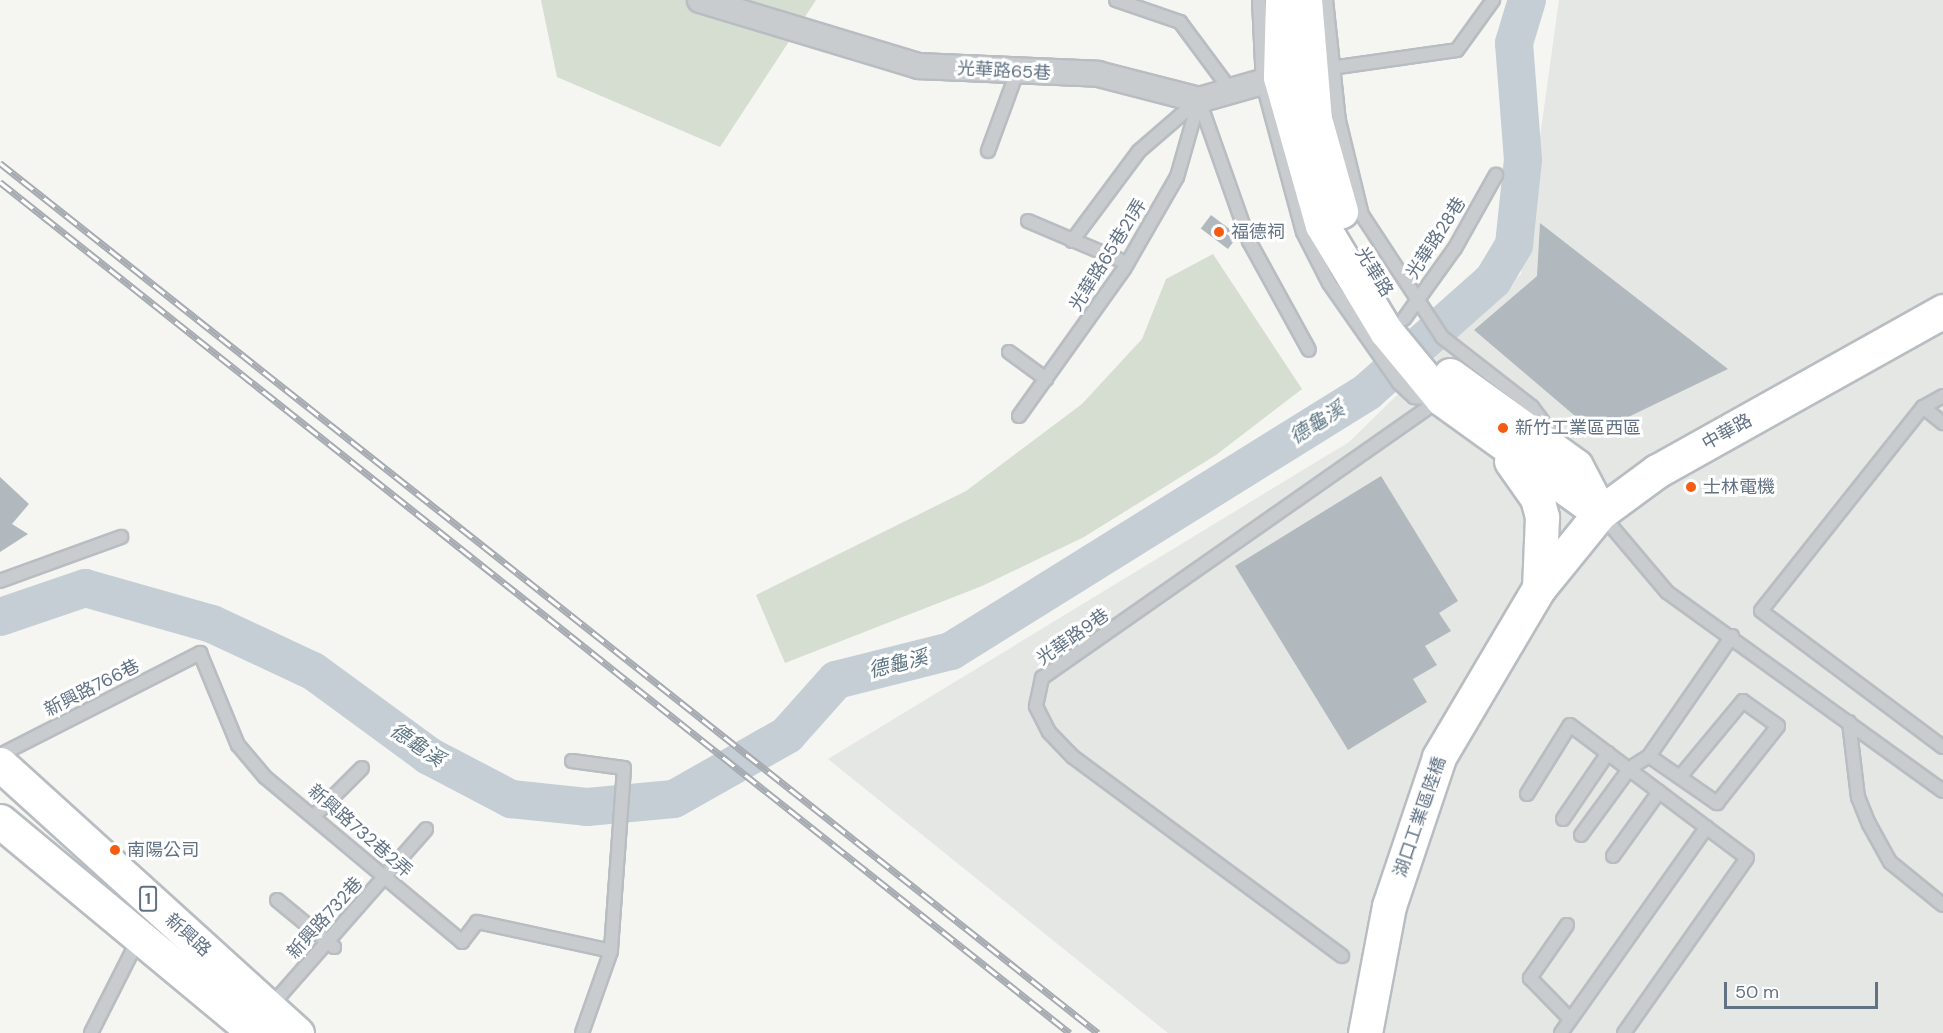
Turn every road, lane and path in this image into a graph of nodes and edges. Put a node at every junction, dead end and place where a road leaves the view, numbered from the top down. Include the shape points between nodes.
1 (700, 0) edge
2 (1116, 0) edge
3 (1258, 0) edge
4 (1282, 0) edge
5 (1305, 0) edge
6 (1326, 0) edge
7 (1493, 0) edge
8 (1017, 72) junction
9 (1296, 75) junction
10 (1233, 93) junction
11 (1199, 100) junction
12 (988, 152) dead end
13 (1496, 175) dead end
14 (1028, 221) dead end
15 (1072, 241) junction
16 (1127, 263) junction
17 (1943, 311) edge
18 (1403, 323) junction
19 (1309, 350) dead end
20 (1008, 352) dead end
21 (1421, 360) junction
22 (1046, 379) junction
23 (1943, 396) edge
24 (1442, 399) junction
25 (1923, 407) junction
26 (1019, 416) dead end
27 (1943, 423) edge
28 (1498, 444) junction
29 (1600, 513) junction
30 (121, 537) dead end
31 (0, 581) edge
32 (1539, 588) junction
33 (1732, 636) junction
34 (200, 653) joint
35 (1849, 722) junction
36 (1943, 747) edge
37 (1608, 753) junction
38 (0, 755) edge
39 (1649, 756) junction
40 (572, 761) dead end
41 (0, 764) edge
42 (362, 768) dead end
43 (1630, 768) junction
44 (1680, 777) junction
45 (1943, 791) edge
46 (1659, 792) junction
47 (1527, 794) dead end
48 (316, 814) junction
49 (1563, 819) dead end
50 (0, 821) edge
51 (1707, 827) junction
52 (426, 829) dead end
53 (1581, 835) dead end
54 (1613, 856) dead end
55 (383, 879) junction
56 (277, 900) dead end
57 (1943, 905) edge
58 (1567, 925) dead end
59 (139, 938) junction
60 (330, 945) junction
61 (611, 951) junction
62 (1342, 956) dead end
63 (1570, 1019) junction
64 (258, 1023) edge
65 (91, 1033) edge
66 (297, 1033) edge
67 (582, 1033) edge
68 (1365, 1033) edge
69 (1561, 1033) edge
70 (1624, 1033) edge

1 - 8 street, 光華路65巷 via 918,66
2 - 10 lane via 1180,22
3 - 9 lane, 光華路
4 - 9 street, 光華路
5 - 9 street, 光華路
6 - 9 lane, 光華路
7 - 9 lane via 1457,50
8 - 11 street, 光華路65巷 via 1098,74
8 - 12 lane
9 - 10 street, 光華路65巷
9 - 18 street, 光華路 via 1315,118 1345,225
9 - 18 lane, 光華路 via 1303,232
10 - 11 street, 光華路65巷
11 - 15 lane via 1139,151
11 - 16 lane, 光華路65巷21弄 via 1177,177
11 - 19 lane via 1249,241
13 - 18 lane, 光華路28巷 via 1455,248
14 - 15 lane
15 - 16 lane
16 - 22 lane, 光華路65巷21弄
17 - 29 street, 中華路 via 1657,471
18 - 21 street, 光華路
20 - 22 lane
21 - 24 street, 光華路
21 - 29 street, 光華路 via 1576,466
22 - 26 lane, 光華路65巷21弄
23 - 25 lane
24 - 28 street, 光華路
24 - 62 lane, 光華路9巷 via 1042,678 1036,706 1049,732 1073,756
25 - 27 lane
25 - 36 lane via 1761,611
28 - 29 street, 光華路
28 - 32 street via 1537,498 1544,545
29 - 32 street, 中華路
29 - 33 lane via 1667,592
30 - 31 lane
32 - 68 street, 湖口工業區陸橋 via 1438,757 1389,906
33 - 35 lane
33 - 39 lane
34 - 38 lane, 新興路766巷
34 - 48 lane, 新興路732巷2弄 via 238,745 265,777
35 - 45 lane
35 - 57 lane via 1858,797 1869,824 1890,862
37 - 43 lane
37 - 47 lane via 1570,725
37 - 49 lane
39 - 43 lane
39 - 44 lane
40 - 61 lane via 624,768 616,848 619,900
41 - 64 street, 新興路 / 1
42 - 48 lane
43 - 46 lane
43 - 53 lane
44 - 44 lane via 1717,803 1778,726 1743,701
46 - 51 lane
46 - 54 lane
48 - 55 lane, 新興路732巷2弄
50 - 59 street, 新興路 / 1
51 - 63 lane
51 - 70 lane via 1747,858
52 - 55 lane, 新興路732巷
55 - 60 lane, 新興路732巷
55 - 61 lane, 新興路732巷2弄 via 462,942 477,922
56 - 60 lane
58 - 63 lane via 1530,978
59 - 64 street, 新興路 / 1
59 - 65 lane
60 - 64 lane, 新興路732巷
61 - 67 lane
63 - 69 lane
64 - 66 street, 新興路 / 1

